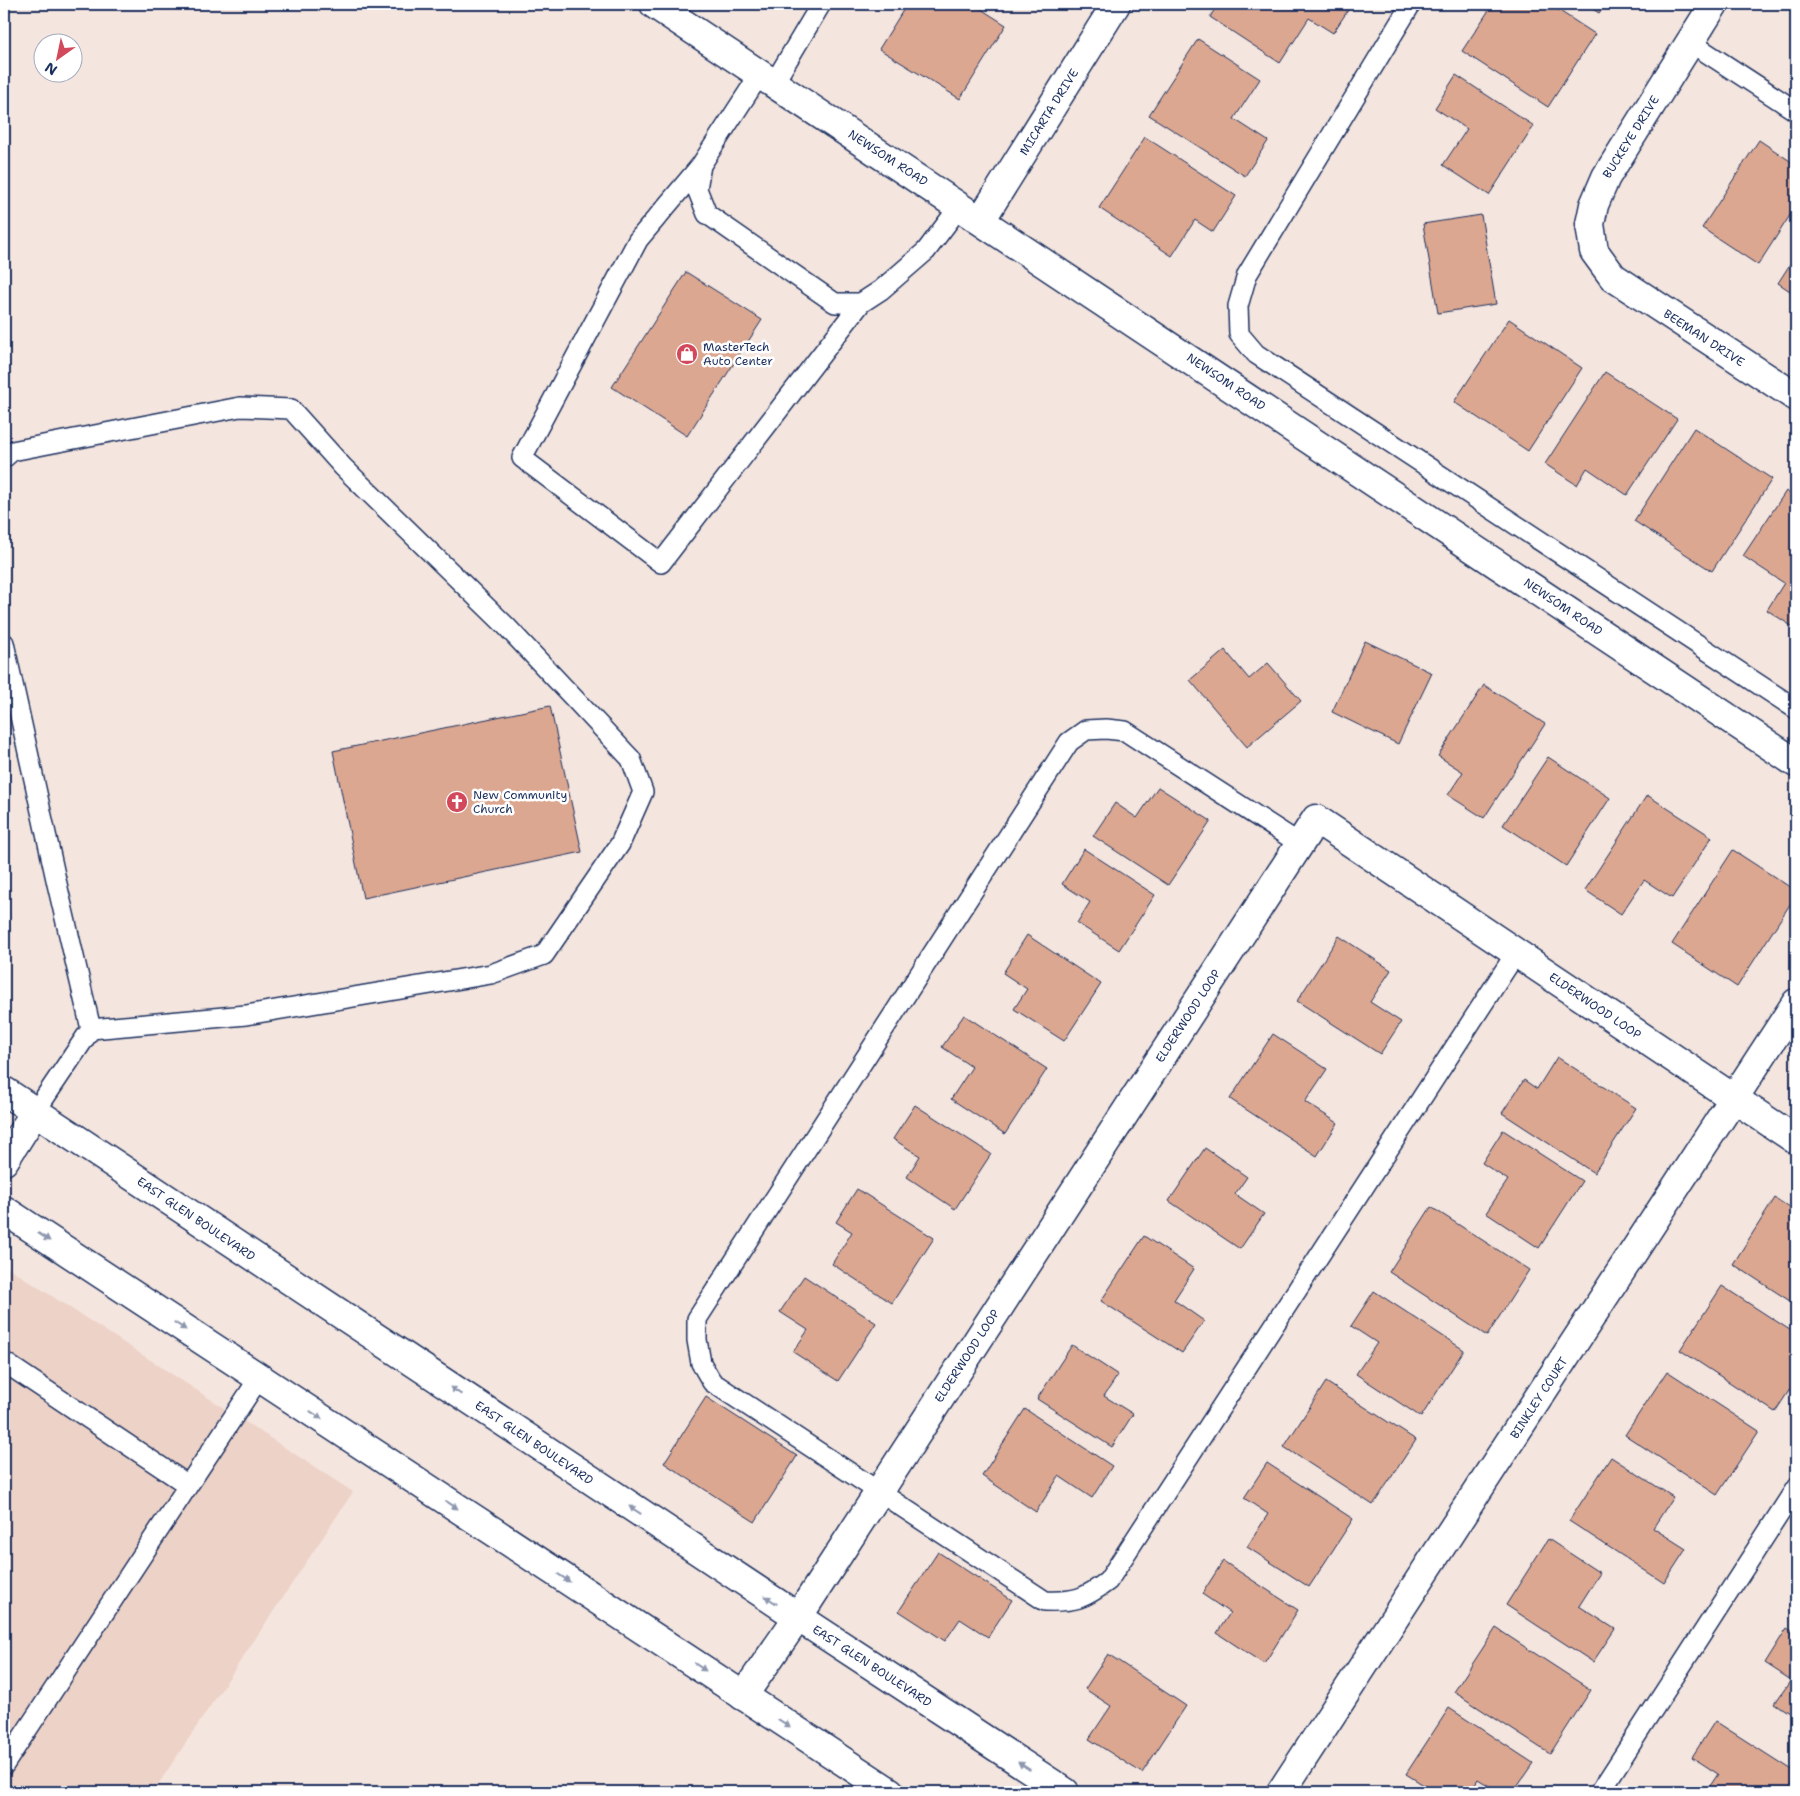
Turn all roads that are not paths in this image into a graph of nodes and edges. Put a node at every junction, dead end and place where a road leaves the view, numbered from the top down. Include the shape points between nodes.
1 (654, 4) edge
2 (821, 4) edge
3 (1116, 4) edge
4 (1411, 4) edge
5 (1714, 4) edge
6 (1690, 42) junction
7 (767, 78) junction
8 (1796, 111) edge
9 (701, 165) junction
10 (970, 213) junction
11 (1613, 277) joint
12 (861, 303) junction
13 (1796, 397) edge
14 (4, 458) edge
15 (4, 643) edge
16 (1796, 709) edge
17 (1796, 763) edge
18 (1300, 844) junction
19 (1516, 953) junction
20 (1796, 1003) edge
21 (91, 1029) junction
22 (4, 1091) edge
23 (1735, 1099) junction
24 (35, 1112) junction
25 (1796, 1140) edge
26 (4, 1161) edge
27 (4, 1210) edge
28 (4, 1362) edge
29 (259, 1378) junction
30 (188, 1485) junction
31 (1796, 1488) edge
32 (880, 1491) junction
33 (798, 1618) junction
34 (743, 1696) junction
35 (4, 1765) edge
36 (890, 1792) edge
37 (1065, 1792) edge
38 (1281, 1792) edge
39 (1600, 1792) edge

1 - 7 street, NEWSOM ROAD
2 - 7 lane
3 - 10 street, MICARTA DRIVE
4 - 16 lane via 1247,275 1238,306 1239,334 1256,354
5 - 6 street, BUCKEYE DRIVE
6 - 8 lane
6 - 11 street, BUCKEYE DRIVE via 1606,177 1594,205 1590,224 1594,250
7 - 9 lane
7 - 10 street, NEWSOM ROAD
9 - 12 lane via 697,189 707,214 835,303
9 - 12 lane via 638,240 522,458 661,563
10 - 12 lane via 881,290
10 - 17 street, NEWSOM ROAD
11 - 13 street, BEEMAN DRIVE
14 - 21 lane via 12,451 240,407 291,409 506,626 631,759 643,792 620,844 544,955 491,974 246,1015
15 - 21 lane
18 - 19 street, ELDERWOOD LOOP via 1316,820
18 - 32 street, ELDERWOOD LOOP
18 - 32 lane via 1125,731 1106,728 1086,730 1069,742 697,1319 701,1364 712,1382
19 - 23 street, ELDERWOOD LOOP
19 - 32 lane via 1108,1581 1089,1595 1068,1602 1045,1601
20 - 23 street, BINKLEY COURT
21 - 24 lane
22 - 24 street, EAST GLEN BOULEVARD
23 - 25 street, ELDERWOOD LOOP
23 - 38 street, BINKLEY COURT
24 - 26 street
33 -> 24 street, EAST GLEN BOULEVARD
27 -> 29 street
28 - 30 lane
29 - 30 lane
29 -> 34 street
30 - 35 lane
31 - 39 lane
32 - 33 street, ELDERWOOD LOOP
33 - 34 street, ELDERWOOD LOOP
37 -> 33 street, EAST GLEN BOULEVARD
34 -> 36 street

